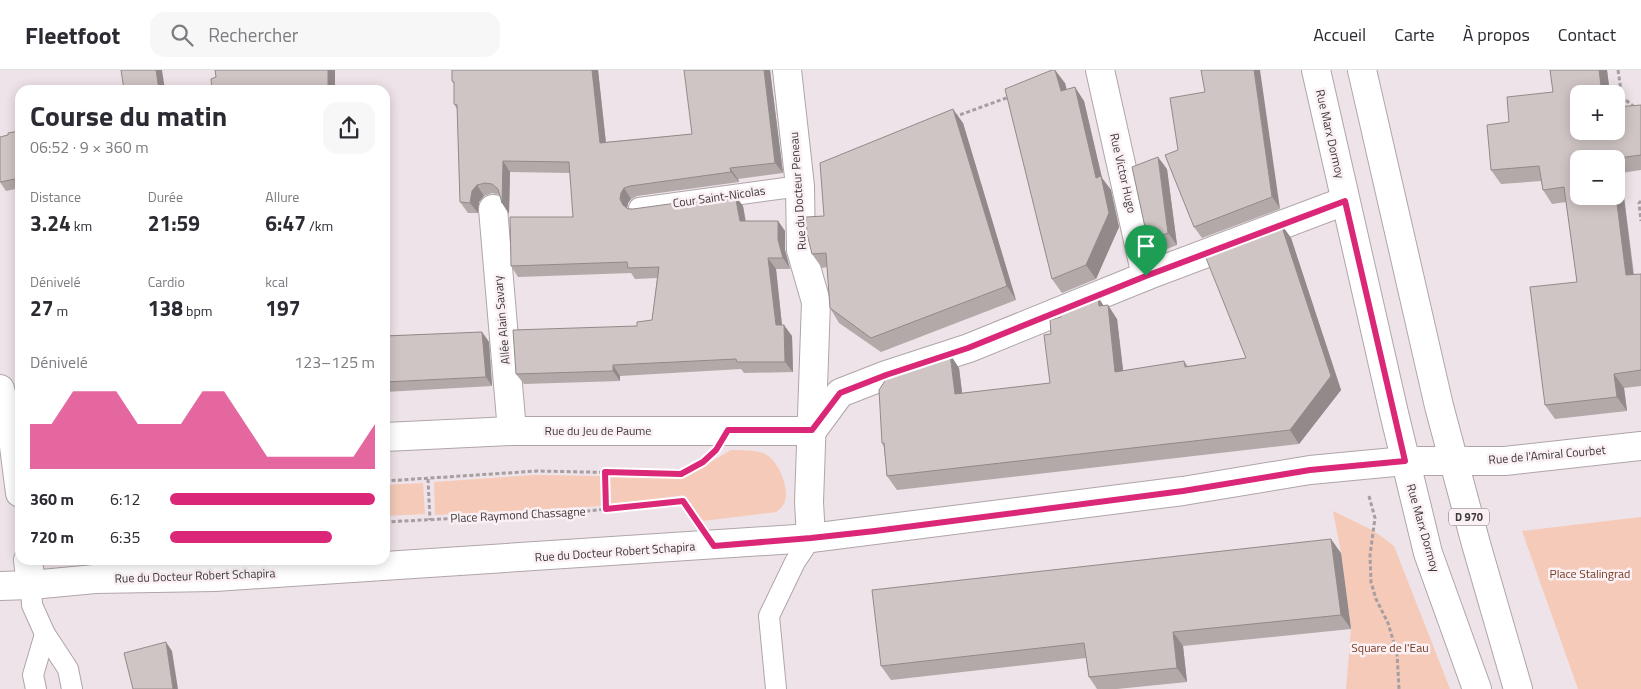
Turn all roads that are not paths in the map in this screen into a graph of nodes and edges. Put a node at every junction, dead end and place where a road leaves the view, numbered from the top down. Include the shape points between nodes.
1 (786, 70) edge
2 (1100, 70) edge
3 (1316, 70) edge
4 (1362, 70) edge
5 (800, 186) junction
6 (1345, 201) junction
7 (639, 208) edge
8 (493, 209) dead end
9 (1146, 276) junction
10 (0, 389) edge
11 (512, 430) junction
12 (812, 430) junction
13 (390, 437) edge
14 (15, 440) edge
15 (1641, 446) edge
16 (1405, 461) junction
17 (1453, 461) junction
18 (811, 538) junction
19 (30, 573) edge
20 (0, 586) edge
21 (44, 634) junction
22 (36, 689) edge
23 (72, 689) edge
24 (776, 689) edge
25 (1477, 689) edge
26 (1518, 689) edge

1 - 5 street, Rue du Docteur Peneau
2 - 9 street, Rue Victor Hugo
3 - 6 street, Rue Marx Dormoy
4 - 17 street, D 970
5 - 7 lane, Cour Saint-Nicolas
5 - 12 street, Rue du Docteur Peneau via 801,250 816,302
6 - 9 street
6 - 16 street, Rue Marx Dormoy
8 - 11 street, Allée Alain Savary
9 - 12 street via 968,348 840,393
10 - 14 street
11 - 12 street, Rue du Jeu de Paume
11 - 13 street, Rue du Jeu de Paume
12 - 18 street
15 - 17 street, Rue de l'Amiral Courbet via 1505,461
16 - 17 street, Rue de l'Amiral Courbet
16 - 18 street, Rue du Docteur Robert Schapira via 1310,470 1183,491
16 - 25 street, Rue Marx Dormoy via 1428,553
17 - 26 street, D 970
18 - 19 street, Rue du Docteur Robert Schapira via 215,577 95,579
18 - 24 lane via 768,616
19 - 20 street, Rue du Docteur Robert Schapira
19 - 21 lane via 32,606
21 - 22 lane via 33,675
21 - 23 lane via 68,669

